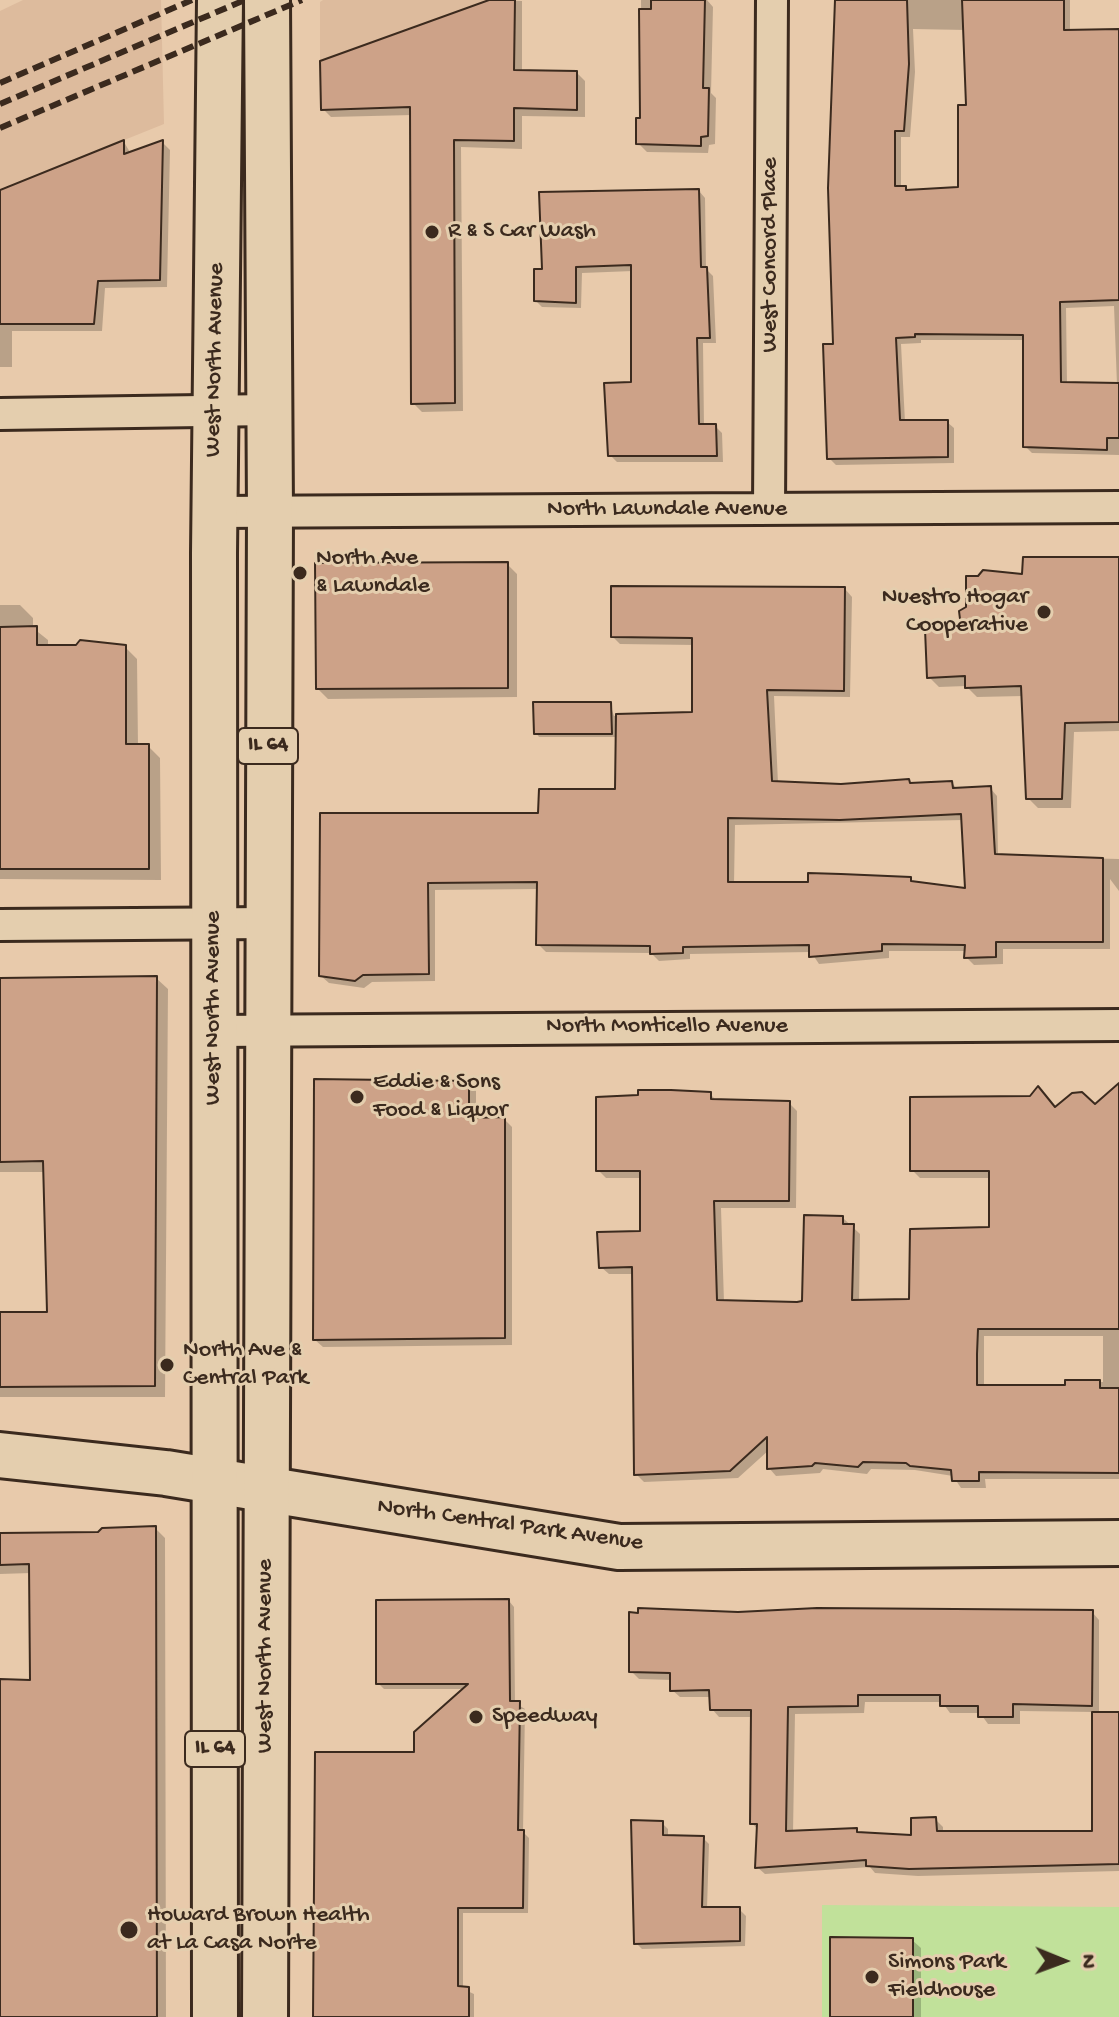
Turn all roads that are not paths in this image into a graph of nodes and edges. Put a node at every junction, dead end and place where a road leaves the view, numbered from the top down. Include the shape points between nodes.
1 (220, 0) edge
2 (267, 0) edge
3 (772, 0) edge
4 (215, 410) junction
5 (269, 410) junction
6 (0, 414) edge
7 (1119, 507) edge
8 (769, 509) junction
9 (270, 511) junction
10 (215, 512) junction
11 (214, 923) junction
12 (268, 923) junction
13 (0, 925) edge
14 (1119, 1025) edge
15 (267, 1030) junction
16 (215, 1031) junction
17 (0, 1455) edge
18 (215, 1482) junction
19 (266, 1491) junction
20 (1119, 1543) edge
21 (215, 2017) edge
22 (265, 2017) edge

1 - 4 main road, West North Avenue / IL 64
2 - 5 main road, West North Avenue / IL 64
3 - 8 street, West Concord Place
4 - 5 street
4 - 6 street
4 - 10 main road, West North Avenue / IL 64
5 - 9 main road, West North Avenue / IL 64
7 - 8 street, North Lawndale Avenue
8 - 9 street, North Lawndale Avenue
9 - 10 street, North Lawndale Avenue
9 - 12 main road, West North Avenue / IL 64
10 - 11 main road, West North Avenue / IL 64
11 - 12 street
11 - 13 street
11 - 16 main road, West North Avenue / IL 64
12 - 15 main road, West North Avenue / IL 64
14 - 15 street, North Monticello Avenue
15 - 16 street, North Monticello Avenue
15 - 19 main road, West North Avenue / IL 64
16 - 18 main road, West North Avenue / IL 64
17 - 18 main road, North Central Park Avenue
18 - 19 main road, North Central Park Avenue
18 - 21 main road, West North Avenue / IL 64
19 - 20 main road, North Central Park Avenue via 619,1547
19 - 22 main road, West North Avenue / IL 64

